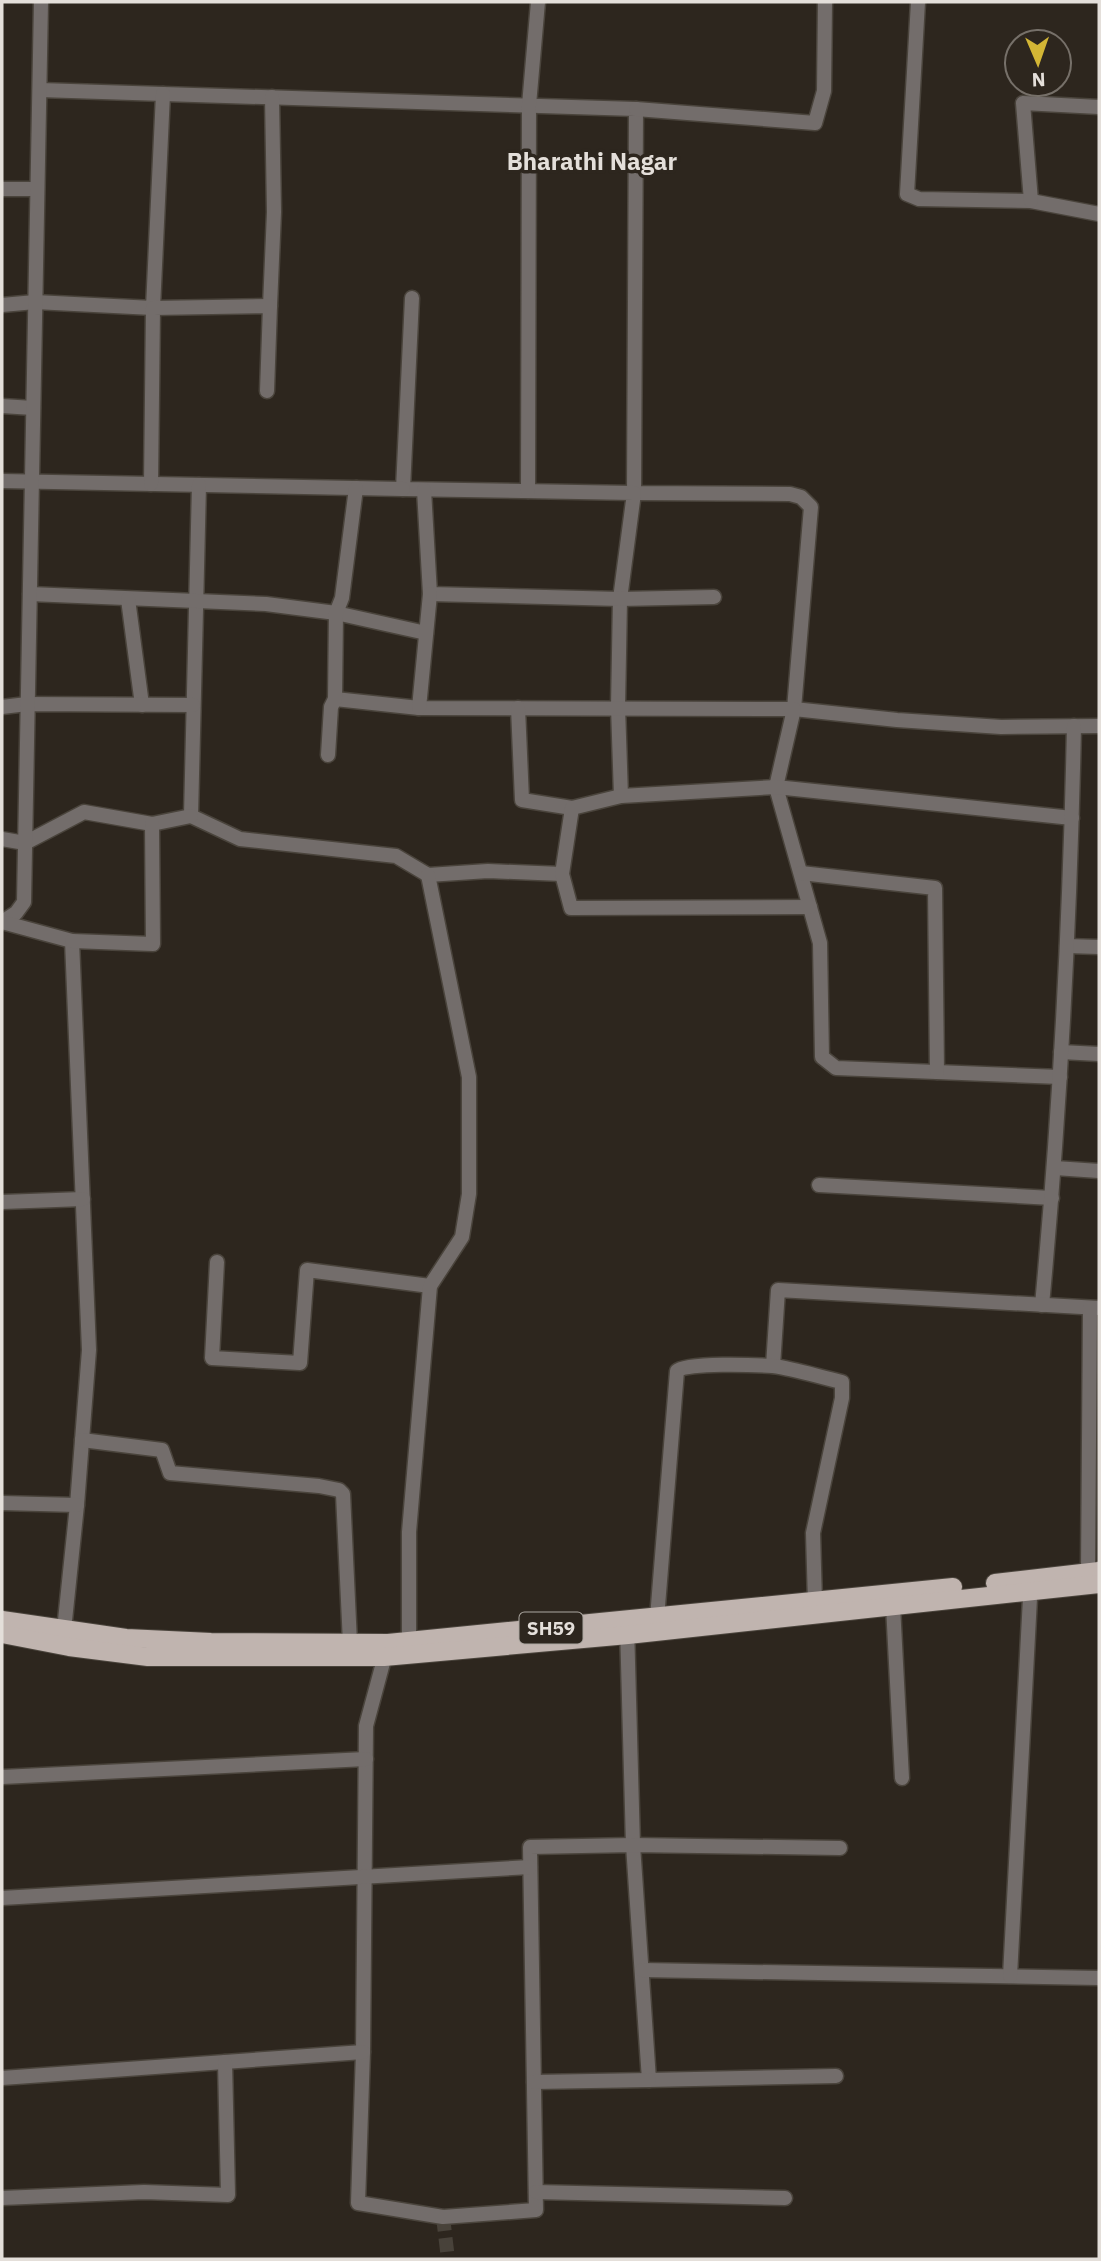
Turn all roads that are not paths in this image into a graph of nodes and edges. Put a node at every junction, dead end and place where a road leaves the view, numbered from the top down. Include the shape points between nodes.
1 (41, 2) edge
2 (538, 2) edge
3 (825, 2) edge
4 (918, 2) edge
5 (40, 90) junction
6 (163, 94) junction
7 (272, 97) junction
8 (529, 106) junction
9 (1099, 107) edge
10 (636, 109) junction
11 (2, 189) edge
12 (37, 189) junction
13 (1031, 201) junction
14 (1099, 214) edge
15 (412, 298) dead end
16 (35, 302) junction
17 (2, 304) edge
18 (270, 306) junction
19 (153, 308) junction
20 (267, 391) dead end
21 (2, 406) edge
22 (33, 408) junction
23 (2, 481) edge
24 (32, 482) junction
25 (151, 484) junction
26 (199, 485) junction
27 (356, 488) junction
28 (402, 489) junction
29 (424, 489) junction
30 (528, 491) junction
31 (634, 493) junction
32 (30, 594) junction
33 (430, 594) junction
34 (714, 597) dead end
35 (128, 598) junction
36 (620, 599) junction
37 (195, 602) junction
38 (336, 613) junction
39 (426, 633) junction
40 (335, 699) junction
41 (27, 704) junction
42 (142, 705) junction
43 (193, 705) junction
44 (2, 707) edge
45 (618, 707) junction
46 (419, 708) junction
47 (518, 708) junction
48 (794, 709) junction
49 (1074, 726) junction
50 (1099, 726) edge
51 (328, 755) dead end
52 (776, 787) junction
53 (621, 796) junction
54 (572, 808) junction
55 (191, 816) junction
56 (1072, 818) junction
57 (152, 824) junction
58 (2, 839) edge
59 (25, 843) junction
60 (801, 873) junction
61 (562, 874) junction
62 (428, 875) junction
63 (810, 907) junction
64 (72, 941) junction
65 (1067, 946) junction
66 (1099, 947) edge
67 (1061, 1052) junction
68 (1099, 1054) edge
69 (937, 1072) junction
70 (1060, 1077) junction
71 (1055, 1168) junction
72 (1099, 1171) edge
73 (819, 1185) dead end
74 (1052, 1198) junction
75 (83, 1199) junction
76 (2, 1202) edge
77 (217, 1262) dead end
78 (430, 1286) junction
79 (1042, 1305) junction
80 (1095, 1308) edge
81 (772, 1366) junction
82 (82, 1440) junction
83 (2, 1503) edge
84 (77, 1506) junction
85 (1095, 1576) edge
86 (1030, 1598) dead end
87 (815, 1602) junction
88 (893, 1606) junction
89 (657, 1618) junction
90 (2, 1620) edge
91 (627, 1628) junction
92 (64, 1630) junction
93 (2, 1634) edge
94 (409, 1642) junction
95 (350, 1643) junction
96 (386, 1650) junction
97 (366, 1759) junction
98 (2, 1777) edge
99 (902, 1778) dead end
100 (633, 1845) junction
101 (840, 1847) dead end
102 (530, 1867) junction
103 (364, 1878) junction
104 (2, 1898) edge
105 (642, 1970) junction
106 (1010, 1976) junction
107 (1099, 1978) edge
108 (363, 2052) junction
109 (225, 2062) junction
110 (835, 2076) dead end
111 (2, 2078) edge
112 (649, 2080) junction
113 (534, 2082) junction
114 (536, 2192) junction
115 (2, 2198) edge
116 (785, 2198) dead end

1 - 5 street
2 - 8 street
3 - 10 street via 824,91 815,123
4 - 13 street via 907,194 919,199
5 - 6 street
5 - 12 street
6 - 7 street
6 - 19 street
7 - 8 street
7 - 18 street
8 - 10 street
8 - 30 street
9 - 13 street via 1023,103
10 - 31 street
11 - 12 street
12 - 16 street
13 - 14 street
15 - 28 street
16 - 17 street
16 - 19 street
16 - 22 street
18 - 19 street
18 - 20 street
19 - 25 street
21 - 22 street
22 - 24 street
23 - 24 street
24 - 25 street
24 - 32 street
25 - 26 street
26 - 27 street
26 - 37 street
27 - 28 street
27 - 38 street via 342,598
28 - 29 street
29 - 30 street
29 - 33 street
30 - 31 street
31 - 36 street
31 - 48 street via 790,494 811,507
32 - 35 street
32 - 41 street
33 - 36 street
33 - 39 street
34 - 36 street
35 - 37 street
35 - 42 street
36 - 45 street
37 - 38 street via 266,604
37 - 43 street
38 - 39 street
38 - 40 street
39 - 46 street
40 - 46 street
40 - 51 street
41 - 42 street
41 - 44 street
41 - 59 street
42 - 43 street
43 - 55 street
45 - 47 street
45 - 48 street
45 - 53 street
46 - 47 street
47 - 54 street via 522,800
48 - 49 street via 1001,727
48 - 52 street
49 - 50 street
49 - 56 street
52 - 53 street
52 - 56 street
52 - 60 street
53 - 54 street
54 - 61 street
55 - 57 street
55 - 62 street via 240,839 396,856
56 - 65 street
57 - 59 street via 84,812
57 - 64 street via 153,944
58 - 59 street
59 - 64 street via 24,902 2,922
60 - 63 street
60 - 69 street via 935,888
61 - 62 street via 488,871
61 - 63 street via 571,908
62 - 78 street via 469,1077 469,1194 462,1237
63 - 69 street via 820,943 822,1057 836,1068
64 - 75 street
65 - 66 street
65 - 67 street
67 - 68 street
67 - 70 street
69 - 70 street
70 - 71 street
71 - 72 street
71 - 74 street
73 - 74 street
74 - 79 street
75 - 76 street
75 - 82 street via 89,1350
77 - 78 street via 212,1358 300,1363 307,1270
78 - 94 street via 409,1532
79 - 80 street
79 - 81 street via 778,1290
80 - 85 street
81 - 87 street via 842,1382 813,1533
81 - 89 street via 698,1365 677,1371
82 - 84 street
82 - 95 street via 162,1450 170,1473 339,1490 346,1518
83 - 84 street
84 - 92 street
85 - 87 main road, SH59
85 - 88 main road
86 - 106 street
87 - 89 main road, SH59
88 - 91 main road
88 - 99 street
89 - 91 main road, SH59
90 - 92 main road, SH59
91 - 94 main road, SH59
91 - 96 main road
91 - 100 street
92 - 95 main road, SH59 via 199,1642
93 - 96 main road via 148,1657
94 - 96 main road, SH59
95 - 96 main road, SH59
96 - 97 street via 366,1726
97 - 98 street
97 - 103 street
100 - 101 street
100 - 102 street via 530,1847
100 - 105 street
102 - 103 street
102 - 113 street
103 - 104 street
103 - 108 street
105 - 106 street
105 - 112 street
106 - 107 street
108 - 109 street
108 - 114 street via 358,2203 443,2217 536,2210
109 - 111 street
109 - 115 street via 228,2195 144,2192
110 - 112 street
112 - 113 street
113 - 114 street
114 - 116 street

